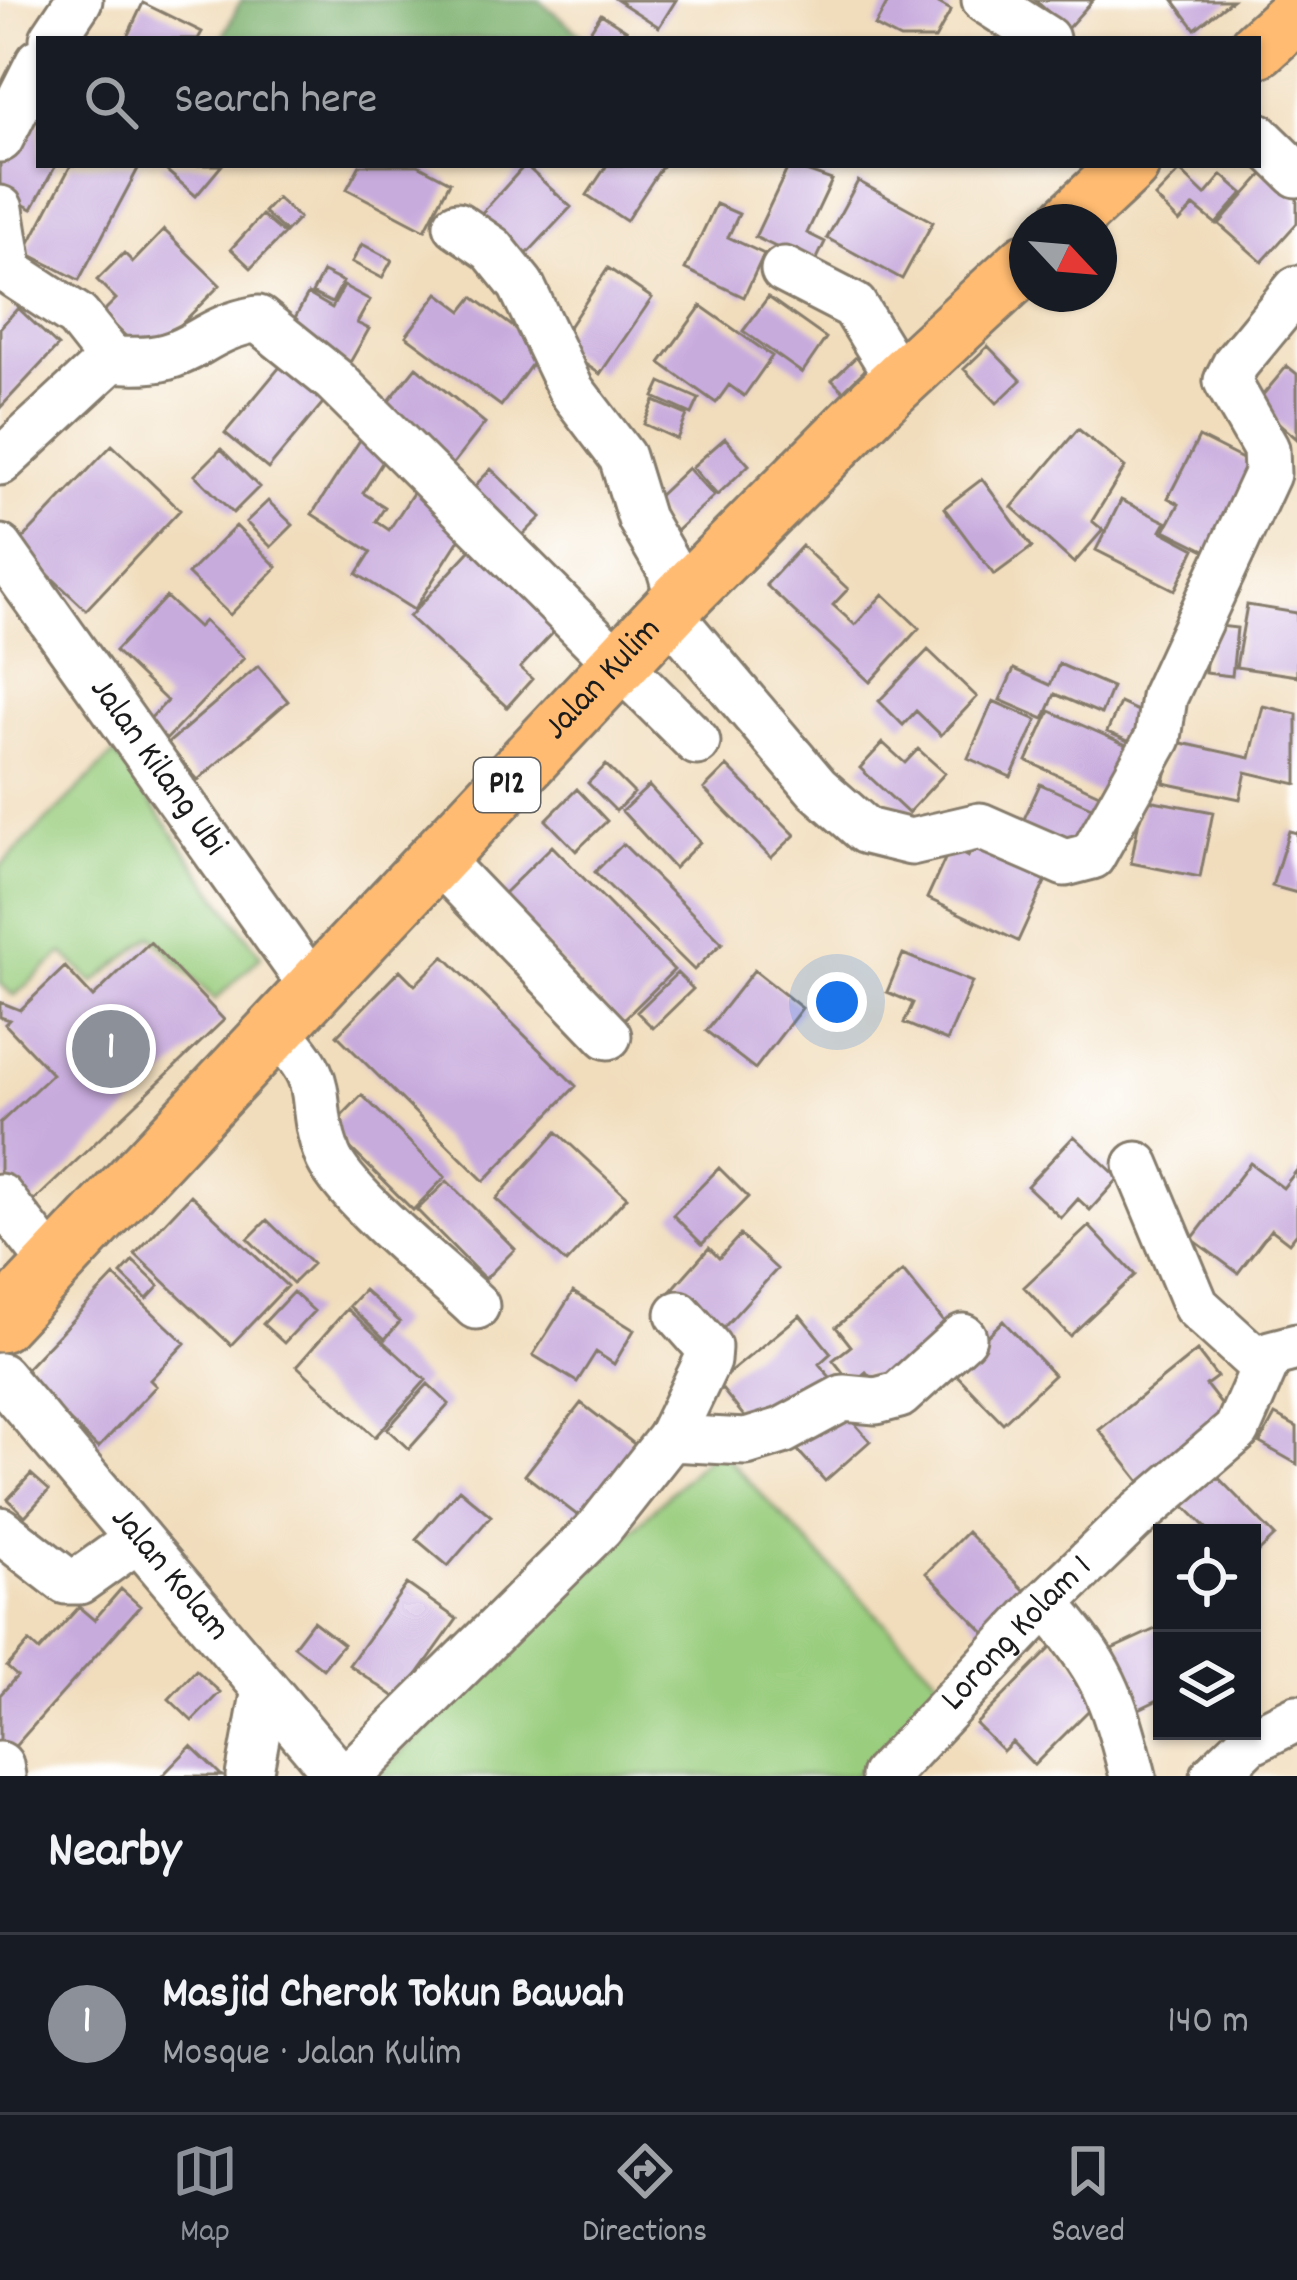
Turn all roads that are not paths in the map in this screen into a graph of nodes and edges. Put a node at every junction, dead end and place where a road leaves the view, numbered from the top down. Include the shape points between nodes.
1 (79, 0) edge
2 (986, 0) edge
3 (55, 36) edge
4 (1041, 36) edge
5 (36, 68) edge
6 (0, 139) edge
7 (1261, 139) edge
8 (1127, 168) edge
9 (1297, 174) edge
10 (1089, 204) edge
11 (0, 209) edge
12 (457, 225) dead end
13 (784, 271) dead end
14 (1009, 279) edge
15 (1297, 290) edge
16 (111, 358) junction
17 (899, 381) junction
18 (0, 462) edge
19 (0, 548) edge
20 (674, 606) junction
21 (618, 665) junction
22 (697, 742) dead end
23 (438, 859) junction
24 (314, 989) junction
25 (276, 1030) junction
26 (608, 1036) dead end
27 (1137, 1165) dead end
28 (0, 1197) edge
29 (53, 1264) junction
30 (476, 1306) dead end
31 (679, 1314) dead end
32 (0, 1323) edge
33 (963, 1337) dead end
34 (1280, 1356) edge
35 (0, 1376) edge
36 (670, 1438) junction
37 (0, 1530) edge
38 (138, 1539) junction
39 (1046, 1603) junction
40 (265, 1689) junction
41 (1297, 1718) edge
42 (0, 1765) edge
43 (2, 1776) edge
44 (249, 1776) edge
45 (339, 1776) edge
46 (349, 1776) edge
47 (884, 1776) edge
48 (1132, 1776) edge
49 (1214, 1776) edge

1 - 3 street
2 - 4 street
5 - 6 street
7 - 9 street
8 - 10 main road
11 - 16 street via 10,272 76,316
12 - 20 street via 493,249 520,284 571,390 622,457 641,519 670,568
13 - 17 street via 854,306
14 - 17 main road, Jalan Kulim / P12
15 - 20 street via 1227,381 1266,449 1267,474 1164,697 1158,738 1092,856 1065,862 980,826 910,842 866,832 817,788
16 - 18 street
16 - 21 street via 153,363 180,356 232,323 258,319 334,380
17 - 20 main road, Jalan Kulim / P12
19 - 24 street, Jalan Kilang Ubi
20 - 21 main road, Jalan Kulim / P12
21 - 22 street
21 - 23 main road, Jalan Kulim / P12
23 - 24 main road, Jalan Kulim / P12
23 - 26 street
24 - 25 main road, Jalan Kulim / P12
25 - 29 main road, Jalan Kulim / P12
25 - 30 street via 312,1070 328,1156
27 - 34 street via 1196,1306
28 - 29 street
29 - 32 main road, Jalan Kulim / P12
31 - 36 street via 707,1347 707,1361
33 - 36 street via 899,1395 843,1399 746,1442
34 - 39 street, Lorong Kolam 1 via 1237,1430
35 - 38 street, Jalan Kolam
36 - 46 street via 600,1528
37 - 38 street via 66,1581 79,1581
38 - 40 street, Jalan Kolam
39 - 47 street, Lorong Kolam 1
39 - 48 street via 1094,1658 1113,1696
40 - 44 street
40 - 45 street, Jalan Kolam
41 - 49 street via 1249,1742
42 - 43 street

